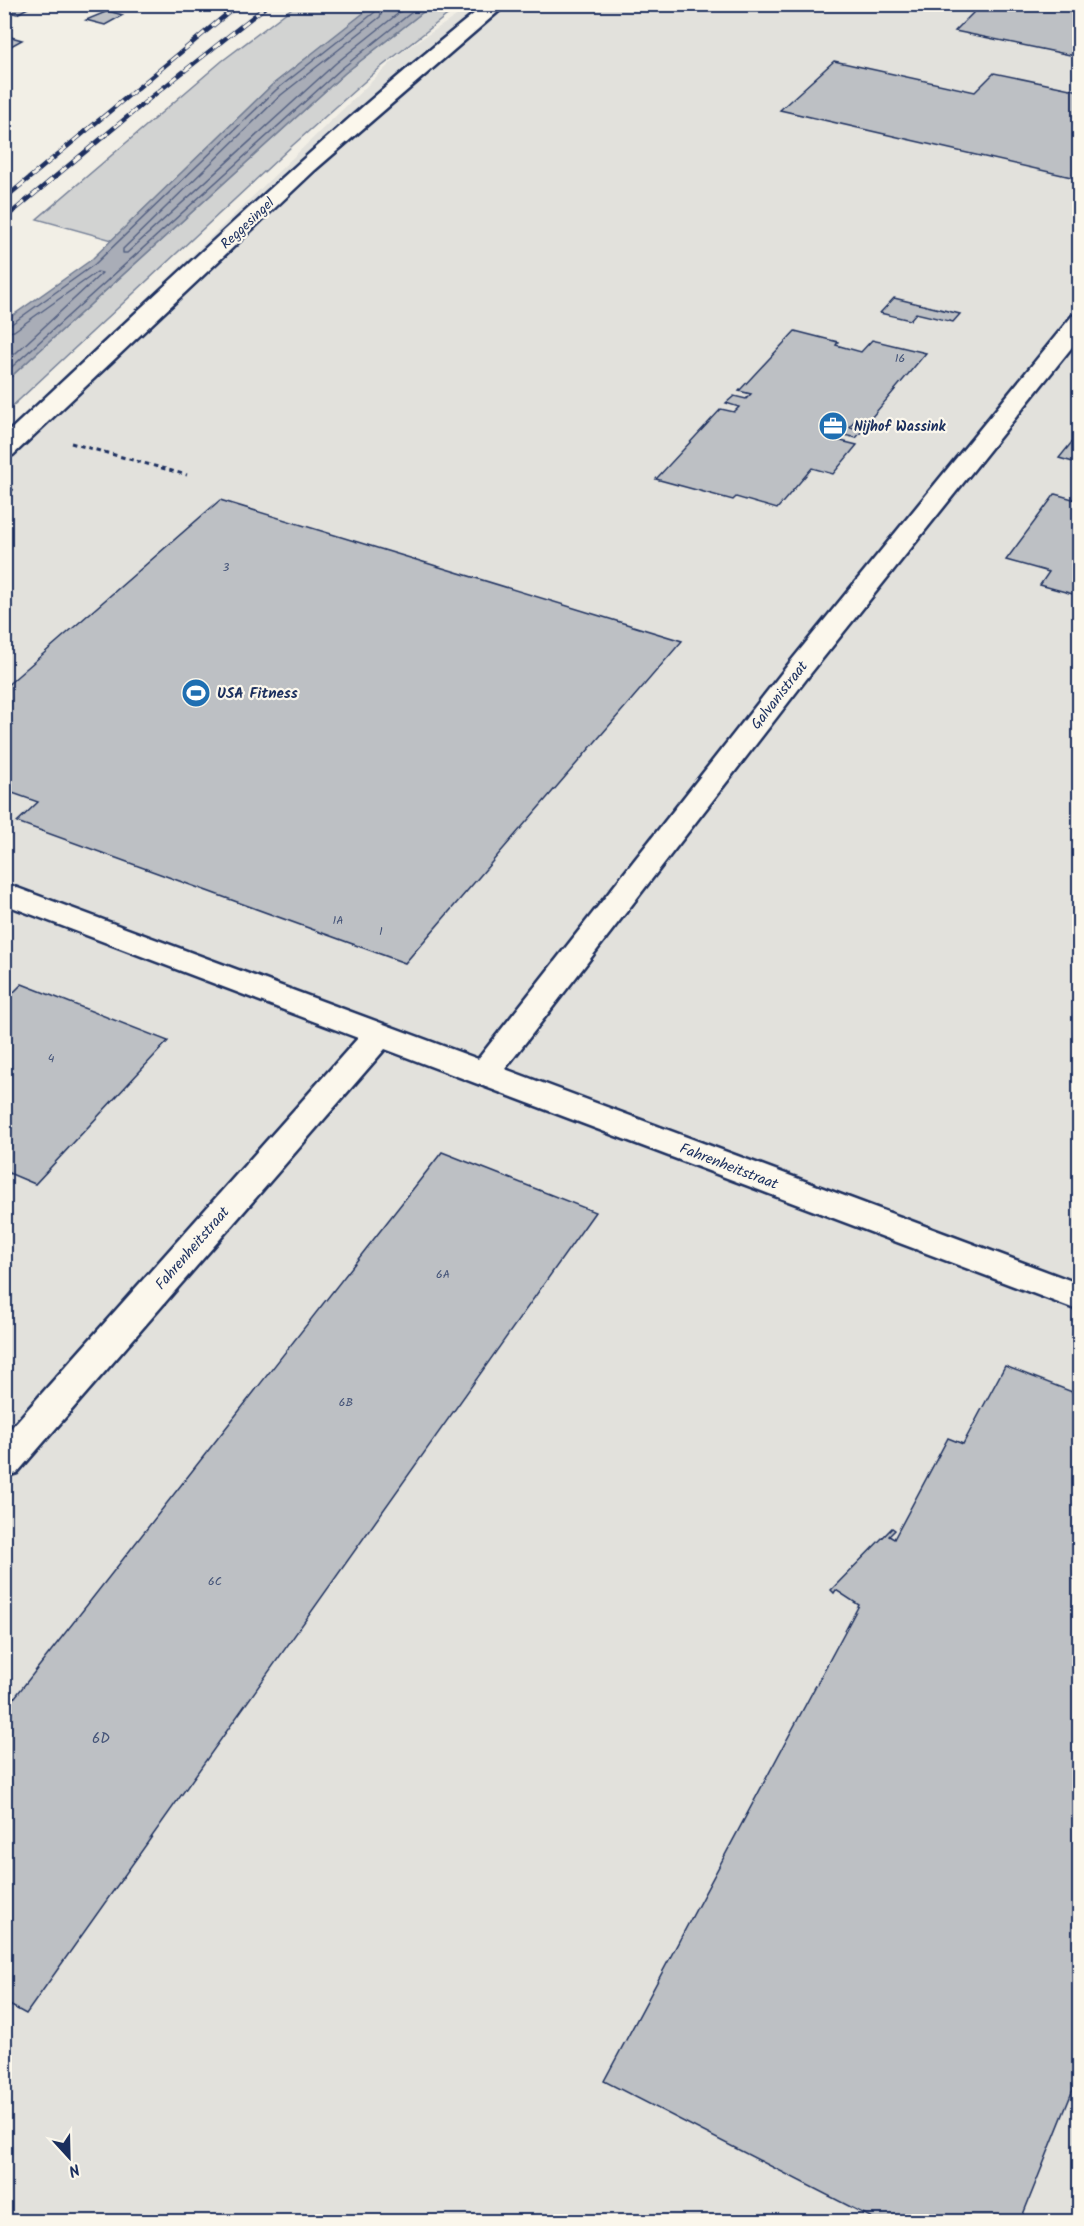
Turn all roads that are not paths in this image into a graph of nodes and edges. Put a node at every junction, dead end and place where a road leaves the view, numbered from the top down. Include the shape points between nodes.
1 (498, 4) edge
2 (1080, 321) edge
3 (4, 450) edge
4 (4, 893) edge
5 (379, 1035) junction
6 (484, 1074) junction
7 (1080, 1298) edge
8 (4, 1462) edge

1 - 3 street, Reggesingel via 346,130
2 - 6 street, Galvanistraat via 801,667
4 - 5 street, Fahrenheitstraat
5 - 6 street, Fahrenheitstraat
5 - 8 street, Fahrenheitstraat
6 - 7 street, Fahrenheitstraat

